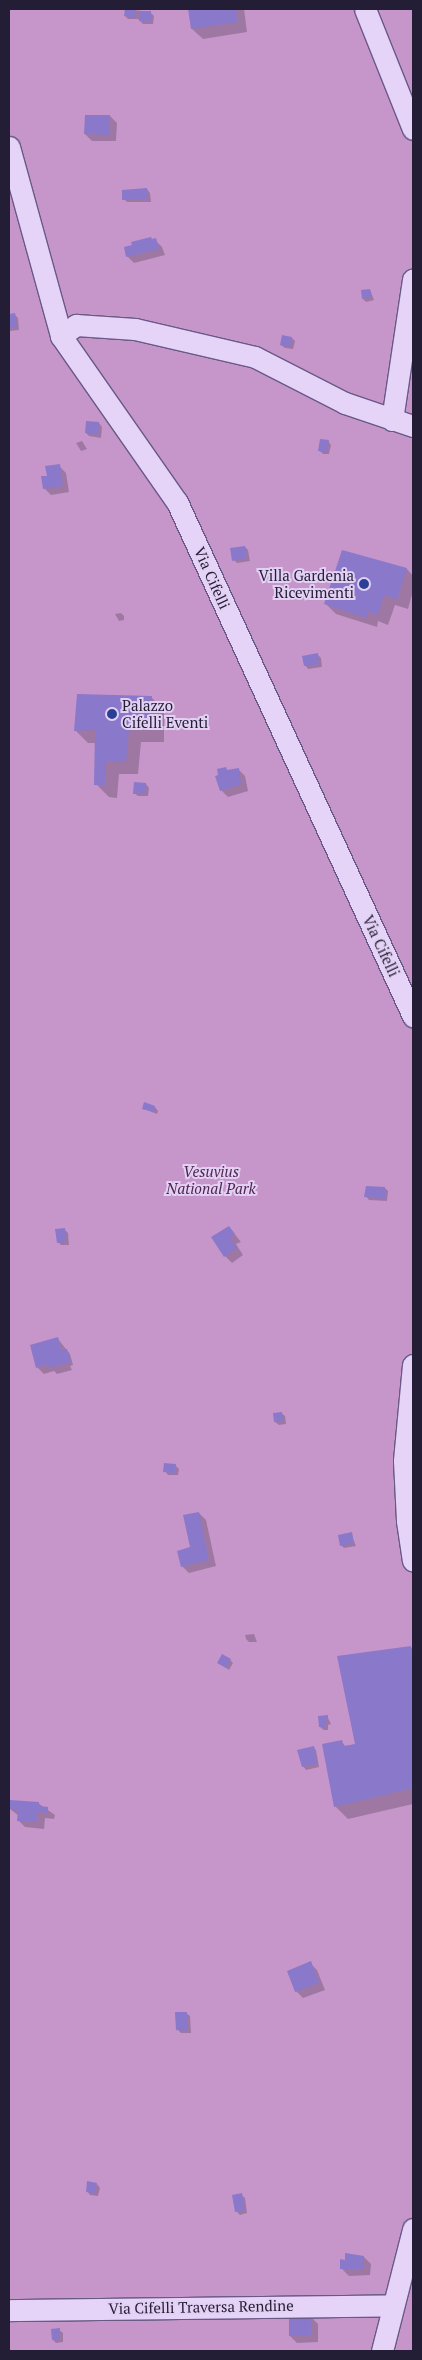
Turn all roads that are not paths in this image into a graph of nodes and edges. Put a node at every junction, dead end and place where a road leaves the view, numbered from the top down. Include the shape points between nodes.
1 (365, 9) edge
2 (413, 129) edge
3 (9, 147) edge
4 (413, 280) edge
5 (61, 336) junction
6 (392, 420) junction
7 (413, 426) edge
8 (413, 1016) edge
9 (413, 1364) edge
10 (413, 1561) edge
11 (413, 2229) edge
12 (392, 2305) junction
13 (9, 2310) edge
14 (382, 2351) edge

1 - 2 street
3 - 5 street, Via Cifelli
4 - 6 street
5 - 6 street via 76,325 135,329 255,356 345,403
5 - 8 street, Via Cifelli via 178,502
6 - 7 street
9 - 10 street via 404,1461
11 - 12 street
12 - 13 street, Via Cifelli Traversa Rendine
12 - 14 street

